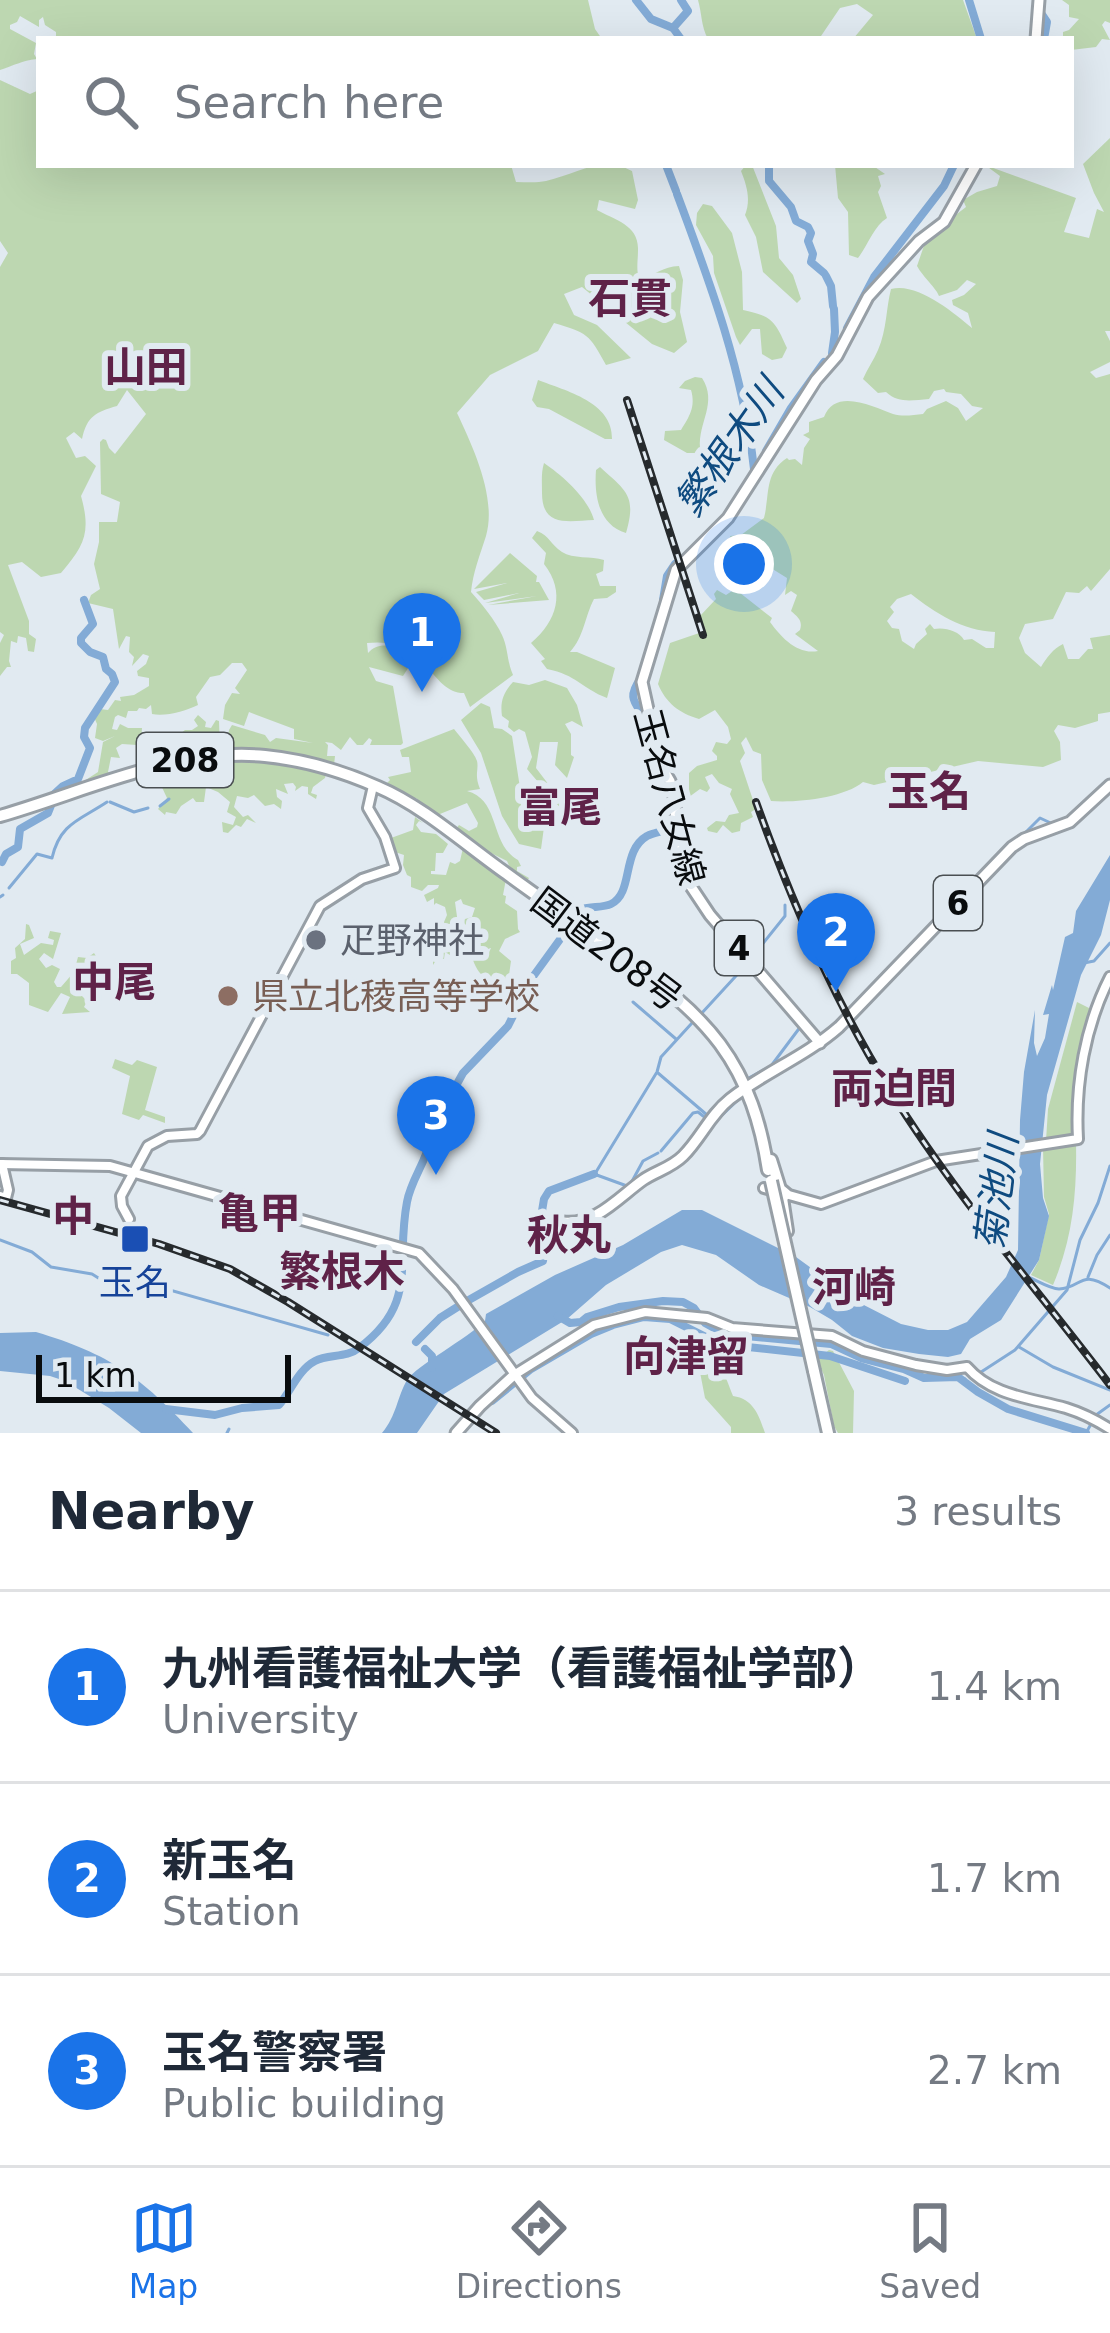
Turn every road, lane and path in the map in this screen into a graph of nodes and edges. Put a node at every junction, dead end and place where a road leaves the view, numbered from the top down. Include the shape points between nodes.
1 (1039, 6) edge
2 (1036, 36) edge
3 (974, 168) edge
4 (1110, 785) edge
5 (373, 786) junction
6 (0, 816) edge
7 (1110, 977) edge
8 (820, 1043) junction
9 (744, 1089) junction
10 (1, 1164) edge
11 (135, 1173) junction
12 (774, 1189) junction
13 (0, 1196) edge
14 (129, 1219) dead end
15 (563, 1222) dead end
16 (786, 1250) junction
17 (515, 1377) junction
18 (1110, 1416) edge
19 (1107, 1428) edge
20 (456, 1433) edge
21 (572, 1433) edge
22 (828, 1433) edge

1 - 2 main road
3 - 8 main road, 玉名八女線 / 4 via 944,222 868,297 728,518 676,569 641,682 670,781 686,879
4 - 8 main road, 6 via 1070,822 1012,847
5 - 6 highway, 国道208号 / 208 via 328,767 225,755 178,761
5 - 9 highway, 国道208号 / 208 via 681,1006
5 - 11 main road via 368,808 394,868 320,906 200,1131 156,1140
7 - 12 main road via 1079,1082 1078,1139 936,1161 821,1204
8 - 9 main road
9 - 12 highway, 国道208号 / 208
9 - 15 main road via 675,1163 589,1219
10 - 11 main road
10 - 13 main road via 8,1192
11 - 14 main road via 120,1199
11 - 17 main road via 425,1258
12 - 16 highway, bridge
12 - 16 highway, 国道208号 / 208, bridge
16 - 22 highway, 国道208号 / 208, bridge
17 - 19 main road via 603,1322 645,1312 832,1336 916,1365 967,1367 1014,1396
17 - 20 main road
17 - 21 main road
18 - 19 main road

